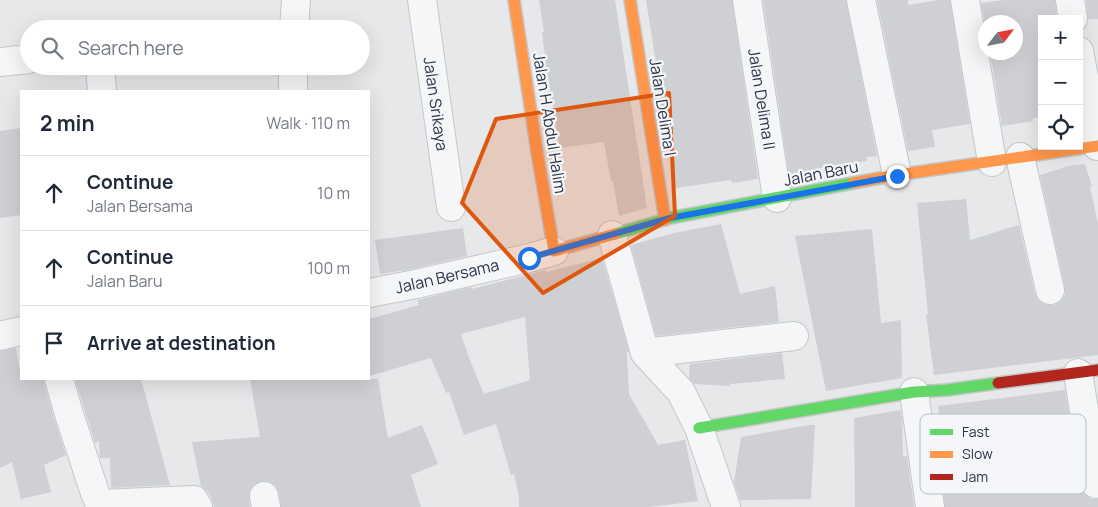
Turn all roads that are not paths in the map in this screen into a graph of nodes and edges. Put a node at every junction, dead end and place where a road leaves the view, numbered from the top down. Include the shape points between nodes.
1 (296, 0) edge
2 (422, 0) edge
3 (514, 0) edge
4 (630, 0) edge
5 (746, 0) edge
6 (861, 0) edge
7 (965, 0) edge
8 (1070, 0) edge
9 (1073, 15) edge
10 (295, 20) edge
11 (20, 60) edge
12 (1081, 60) edge
13 (0, 62) edge
14 (101, 75) edge
15 (293, 75) edge
16 (102, 90) edge
17 (293, 90) edge
18 (1097, 146) edge
19 (1020, 158) junction
20 (992, 162) junction
21 (897, 176) junction
22 (777, 198) junction
23 (450, 207) dead end
24 (665, 220) junction
25 (612, 235) junction
26 (554, 251) junction
27 (1050, 290) dead end
28 (370, 293) edge
29 (20, 331) edge
30 (0, 336) edge
31 (794, 336) dead end
32 (645, 353) junction
33 (1088, 372) edge
34 (59, 380) edge
35 (914, 392) junction
36 (699, 428) junction
37 (920, 435) edge
38 (1096, 484) dead end
39 (928, 494) edge
40 (101, 505) edge
41 (198, 507) edge
42 (726, 507) edge
43 (930, 507) edge

1 - 10 street
2 - 23 street, Jalan Srikaya
3 - 26 street, Jalan H Abdul Halim
4 - 24 street, Jalan Delima I
5 - 22 street, Jalan Delima II
6 - 21 street
7 - 20 street
8 - 9 street
11 - 13 street
12 - 18 street
14 - 16 street
15 - 17 street
18 - 19 street, Jalan Baru
19 - 20 street, Jalan Baru
19 - 27 street
20 - 21 street, Jalan Baru
21 - 22 street, Jalan Baru
22 - 24 street, Jalan Baru
24 - 25 street, Jalan Baru
25 - 26 street, Jalan Baru
25 - 32 street
26 - 28 street, Jalan Bersama
29 - 30 street
31 - 32 street
32 - 36 street via 681,392
33 - 35 street
33 - 38 street
34 - 40 street
35 - 36 street
35 - 37 street
36 - 42 street
39 - 43 street
40 - 41 street via 194,500

